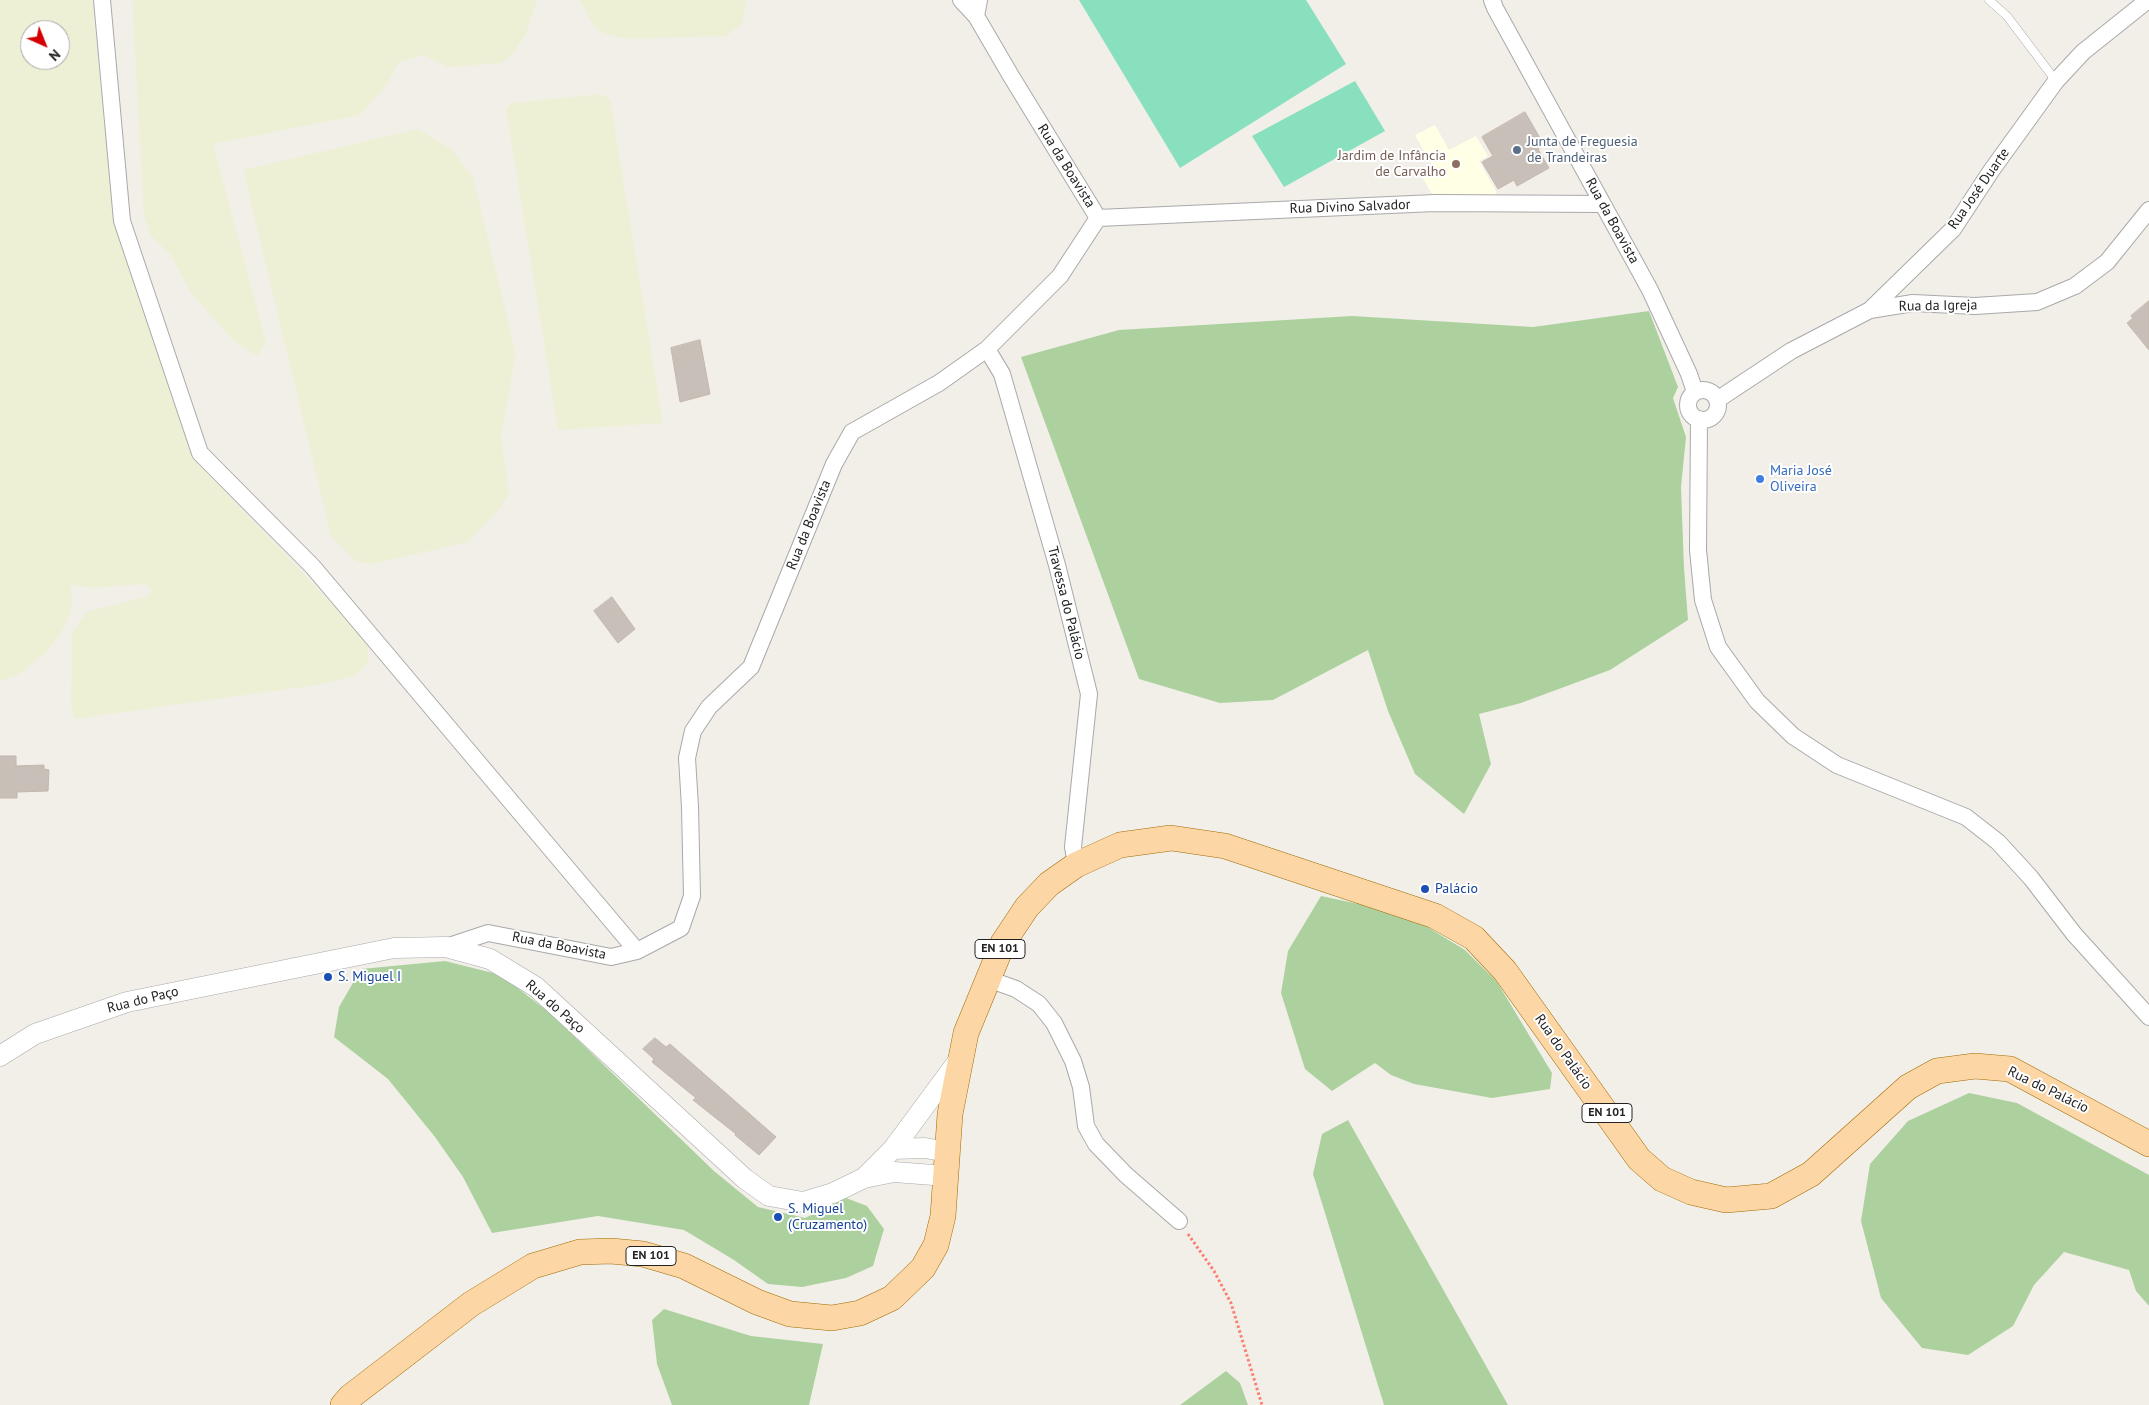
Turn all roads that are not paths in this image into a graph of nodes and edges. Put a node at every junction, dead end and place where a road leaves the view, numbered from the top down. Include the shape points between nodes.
1 (102, 0) edge
2 (961, 0) edge
3 (1492, 0) edge
4 (1989, 0) edge
5 (2148, 0) edge
6 (978, 8) edge
7 (2056, 81) junction
8 (1602, 204) junction
9 (2149, 210) edge
10 (1098, 218) junction
11 (1870, 310) junction
12 (987, 350) junction
13 (1695, 392) junction
14 (1717, 400) junction
15 (1699, 419) junction
16 (1076, 865) junction
17 (446, 946) junction
18 (637, 951) junction
19 (988, 979) junction
20 (2149, 1017) edge
21 (0, 1056) edge
22 (961, 1057) junction
23 (2149, 1144) edge
24 (893, 1149) junction
25 (947, 1164) junction
26 (864, 1178) junction
27 (1179, 1222) road end
28 (343, 1405) edge

1 - 18 street via 122,221 200,453 313,567
2 - 6 street, Rua da Boavista
3 - 8 street, Rua da Boavista
4 - 7 lane via 2007,16
5 - 7 street, Rua José Duarte via 2083,52
6 - 10 street, Rua da Boavista via 1011,76
7 - 11 street, Rua José Duarte via 1953,229
8 - 10 street, Rua Divino Salvador via 1434,204
8 - 13 street, Rua da Boavista via 1650,290
9 - 11 street, Rua da Igreja via 2107,262 2074,286 2037,302 1974,306 1913,304
10 - 12 street, Rua da Boavista via 1060,276
11 - 14 street, Rua da Igreja via 1791,351
12 - 16 street, Travessa do Palácio via 1002,374 1057,565 1089,694 1073,847
12 - 18 street, Rua da Boavista via 852,432 834,464 751,667 709,707 693,730 686,758 692,896 681,928
13 - 14 street via 1709,391
13 - 15 street via 1688,408
14 - 15 street via 1713,416
15 - 20 street via 1698,550 1703,600 1718,648 1757,701 1793,736 1837,765 1966,817 1998,842 2031,878 2074,934
16 - 19 main road, EN 101 via 1026,906 1003,942
16 - 23 main road, Rua do Palácio / EN 101 via 1120,845 1171,838 1224,846 1436,916 1474,938 1505,971 1639,1159 1662,1179 1691,1192 1726,1200 1771,1196 1811,1174 1908,1087 1937,1071 1975,1066 2010,1068
17 - 18 street, Rua da Boavista via 488,933 611,957
17 - 21 street, Rua do Paço via 394,948 127,1002 35,1034
17 - 26 street, Rua do Paço via 490,959 536,987 745,1179 769,1196 803,1202 833,1194
19 - 22 main road, EN 101 via 966,1033
19 - 27 street via 1016,989 1039,1004 1054,1023 1073,1061 1081,1087 1086,1126 1096,1144
22 - 24 street
22 - 25 main road, EN 101 via 950,1114
24 - 25 street via 925,1148
24 - 26 street
25 - 26 street, Rua do Paço
25 - 28 main road, EN 101 via 943,1216 936,1245 923,1268 892,1298 860,1313 832,1318 790,1314 684,1266 610,1251 580,1252 533,1266 471,1304

